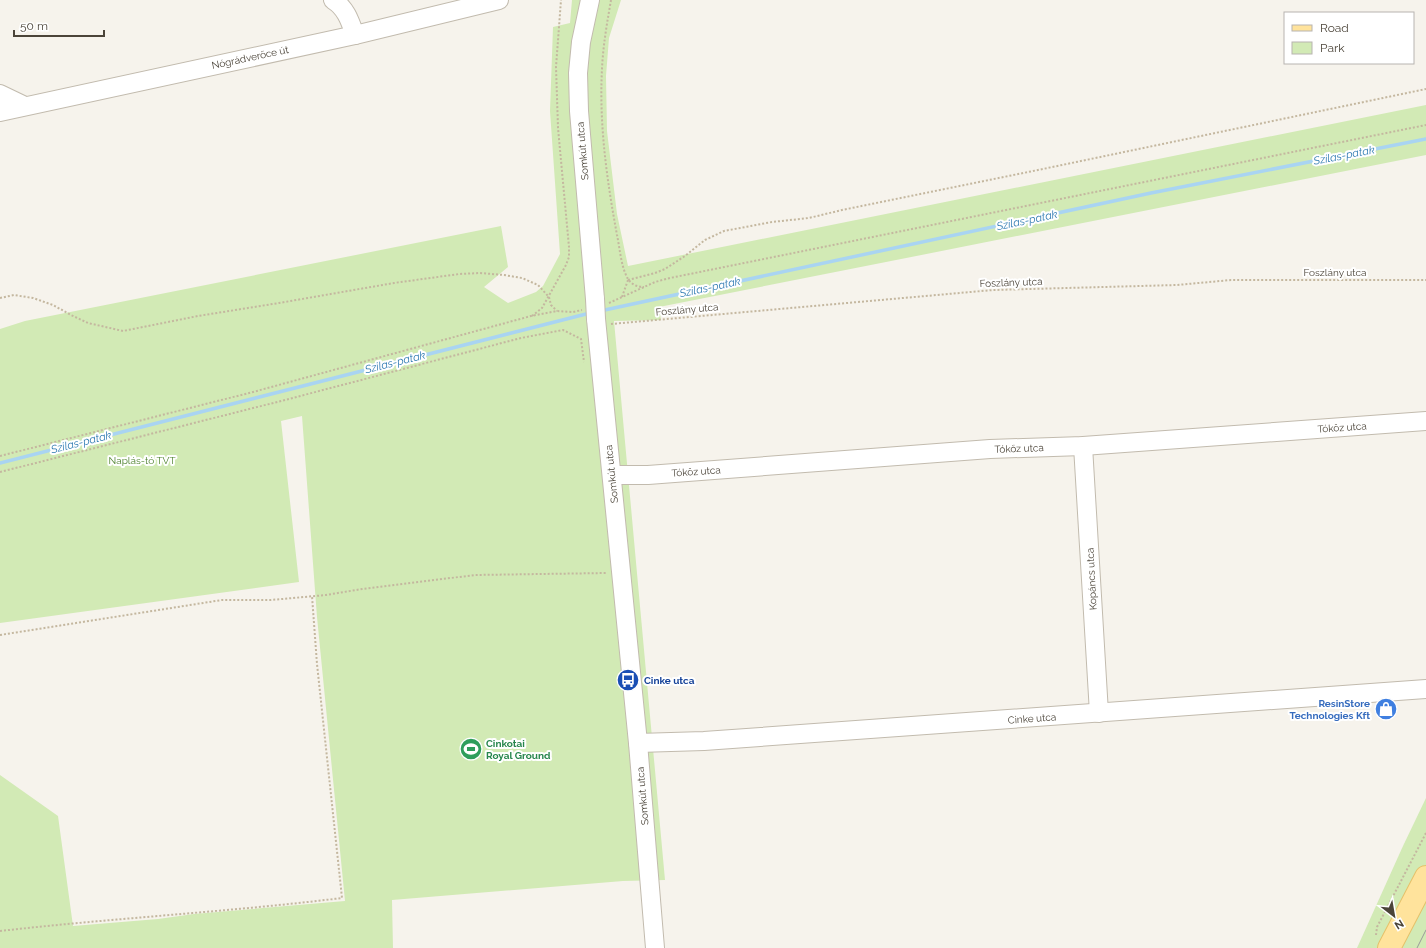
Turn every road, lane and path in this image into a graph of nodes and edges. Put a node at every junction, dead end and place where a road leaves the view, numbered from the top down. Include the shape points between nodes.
1 (333, 0) edge
2 (499, 0) edge
3 (561, 0) edge
4 (590, 0) edge
5 (611, 0) edge
6 (355, 35) junction
7 (1426, 89) edge
8 (0, 94) edge
9 (25, 106) junction
10 (0, 112) edge
11 (1426, 125) edge
12 (628, 280) junction
13 (1426, 280) edge
14 (645, 287) junction
15 (549, 297) junction
16 (0, 298) edge
17 (557, 311) junction
18 (578, 311) dead end
19 (531, 316) junction
20 (597, 322) junction
21 (585, 369) dead end
22 (1426, 421) edge
23 (1083, 446) junction
24 (0, 456) edge
25 (0, 472) edge
26 (612, 475) junction
27 (621, 573) junction
28 (312, 596) junction
29 (0, 635) edge
30 (1426, 690) edge
31 (1099, 713) junction
32 (638, 743) junction
33 (1426, 833) edge
34 (1426, 877) edge
35 (0, 932) edge
36 (1382, 945) edge
37 (655, 948) edge

1 - 6 street via 345,11
2 - 6 street, Nógrádverőce út
3 - 15 path via 556,67 558,128 569,247 566,265
4 - 20 street, Somkút utca, bridge via 581,42 578,73
5 - 12 path via 602,69 603,137 612,206
6 - 9 street, Nógrádverőce út
7 - 12 path via 809,218 724,231 705,240 665,269
8 - 9 street
9 - 10 street, Nógrádverőce út
11 - 14 path via 670,278
12 - 14 path via 637,286
12 - 14 path via 622,298
13 - 20 path, Foszlány utca via 1231,280 1177,285 993,290
15 - 16 path via 538,285 522,278 480,273 459,274 198,316 123,331 88,322 70,315 53,304 33,298 14,295
15 - 17 path via 551,305
15 - 19 path via 542,308
17 - 18 path
17 - 19 path
19 - 24 path via 253,392
20 - 26 street, Somkút utca
21 - 25 path via 581,338 563,330 521,338
22 - 23 street, Tóköz utca
23 - 26 street, Tóköz utca via 990,449 648,475
23 - 31 street, Kopáncs utca
26 - 27 street, Somkút utca
27 - 28 path via 475,576
27 - 32 street, Somkút utca
28 - 29 path via 271,600 222,600
28 - 35 path via 342,898
30 - 31 street, Cinke utca
31 - 32 street, Cinke utca via 711,741
32 - 37 street, Somkút utca
33 - 36 path via 1377,927
34 - 36 main road

